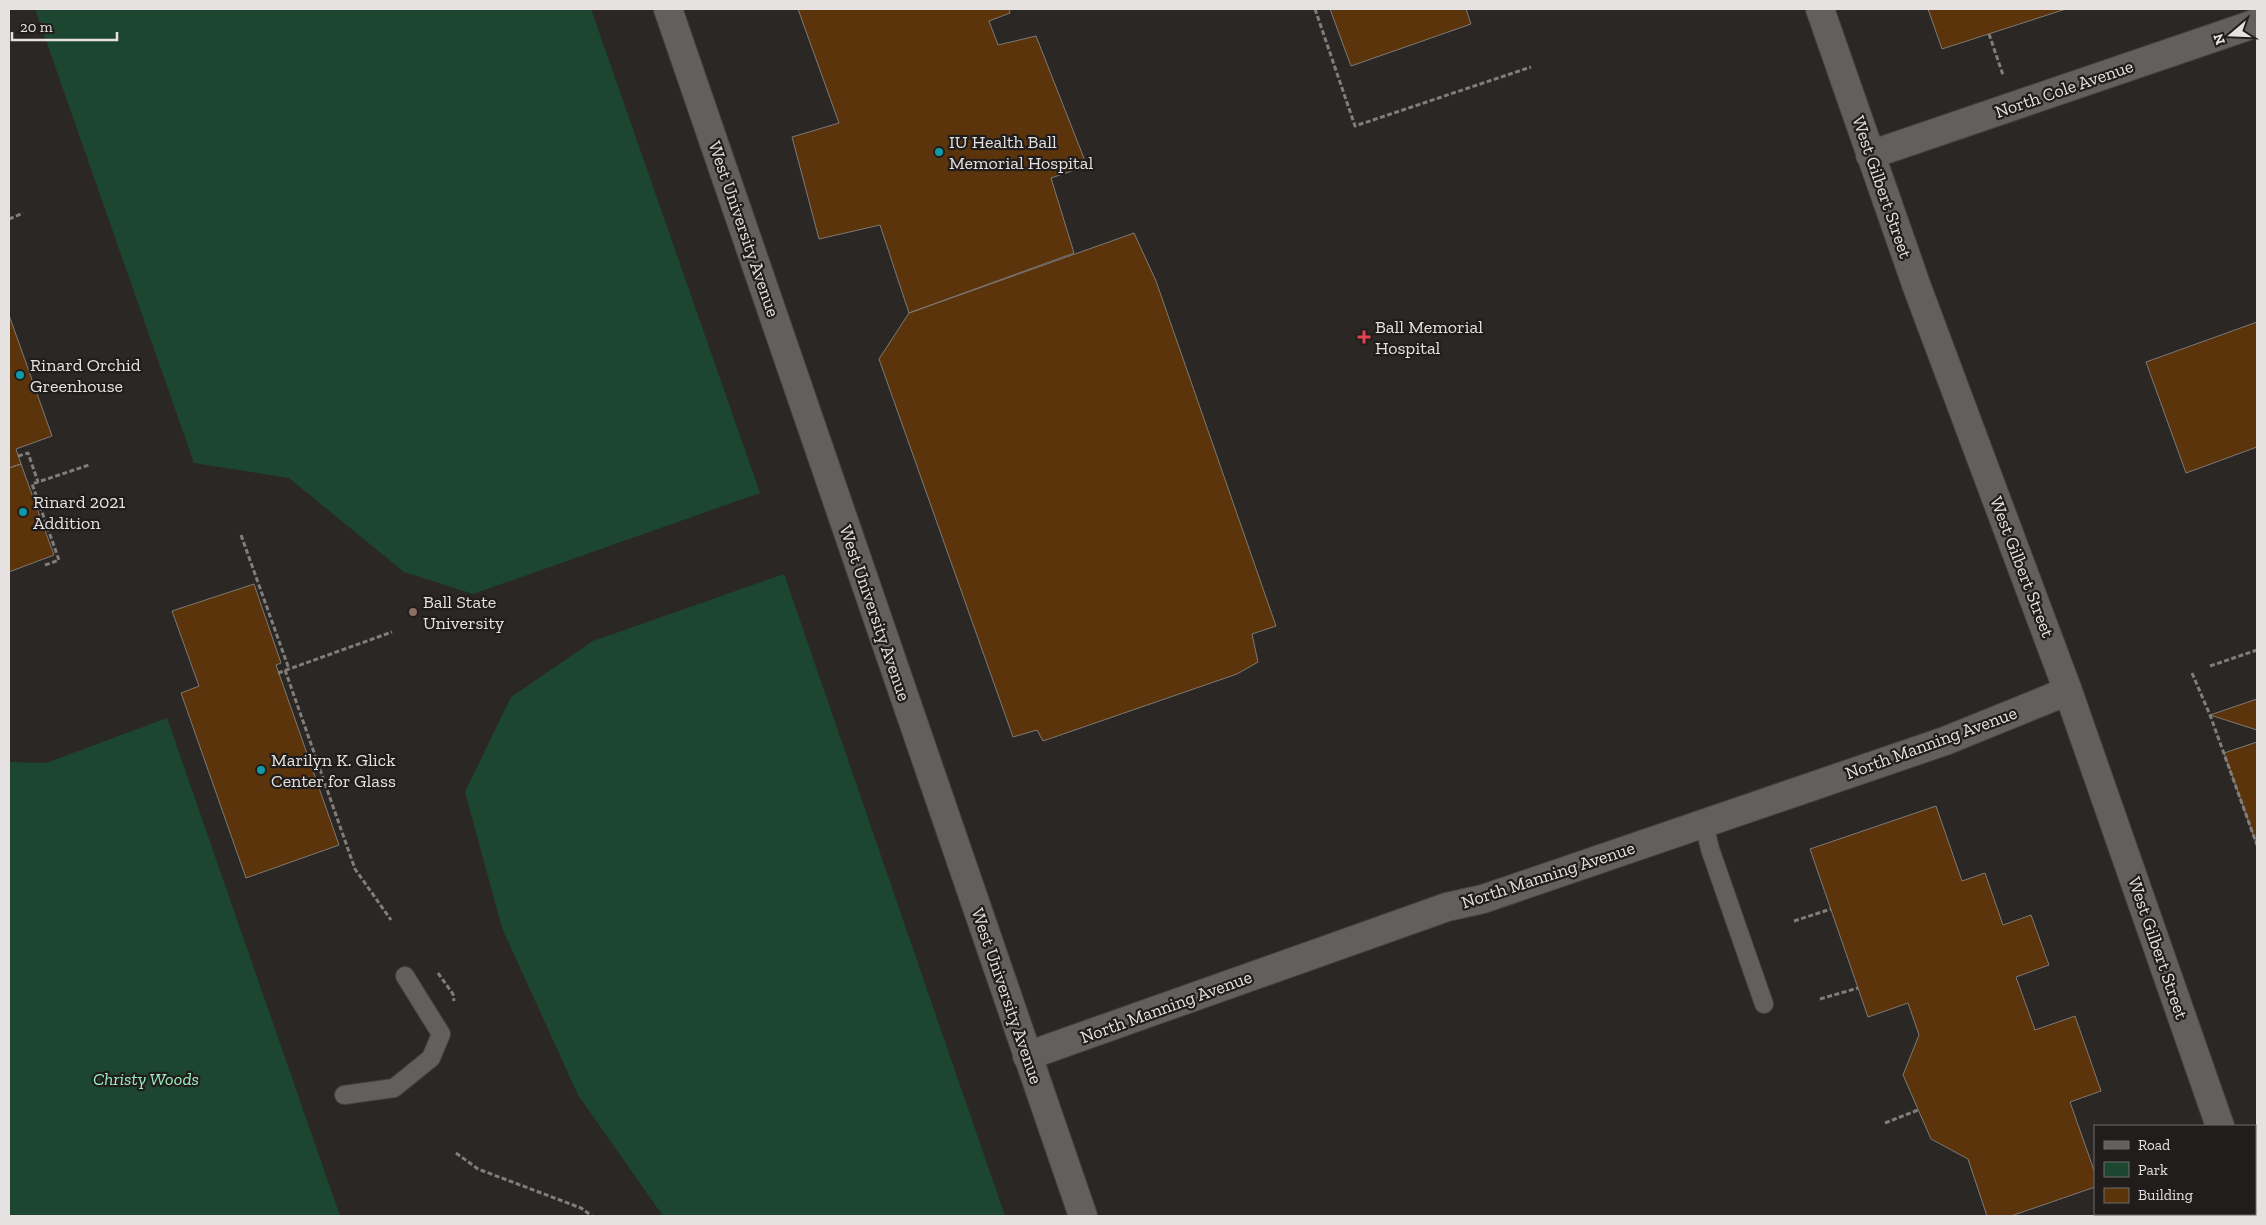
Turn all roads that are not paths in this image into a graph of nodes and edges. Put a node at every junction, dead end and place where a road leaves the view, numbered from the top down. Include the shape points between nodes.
1 (668, 9) edge
2 (1820, 9) edge
3 (2257, 23) edge
4 (1870, 155) junction
5 (2068, 691) junction
6 (1704, 823) junction
7 (405, 976) dead end
8 (1764, 1004) dead end
9 (1027, 1056) junction
10 (344, 1094) dead end
11 (2220, 1125) edge
12 (1083, 1216) edge

1 - 9 street, West University Avenue
2 - 4 street, West Gilbert Street
3 - 4 street, North Cole Avenue
4 - 5 street, West Gilbert Street
5 - 6 street, North Manning Avenue via 1946,741
5 - 11 street, West Gilbert Street
6 - 8 lane
6 - 9 street, North Manning Avenue via 1483,899 1447,906
7 - 10 lane via 441,1034 432,1058 394,1088
9 - 12 street, West University Avenue

